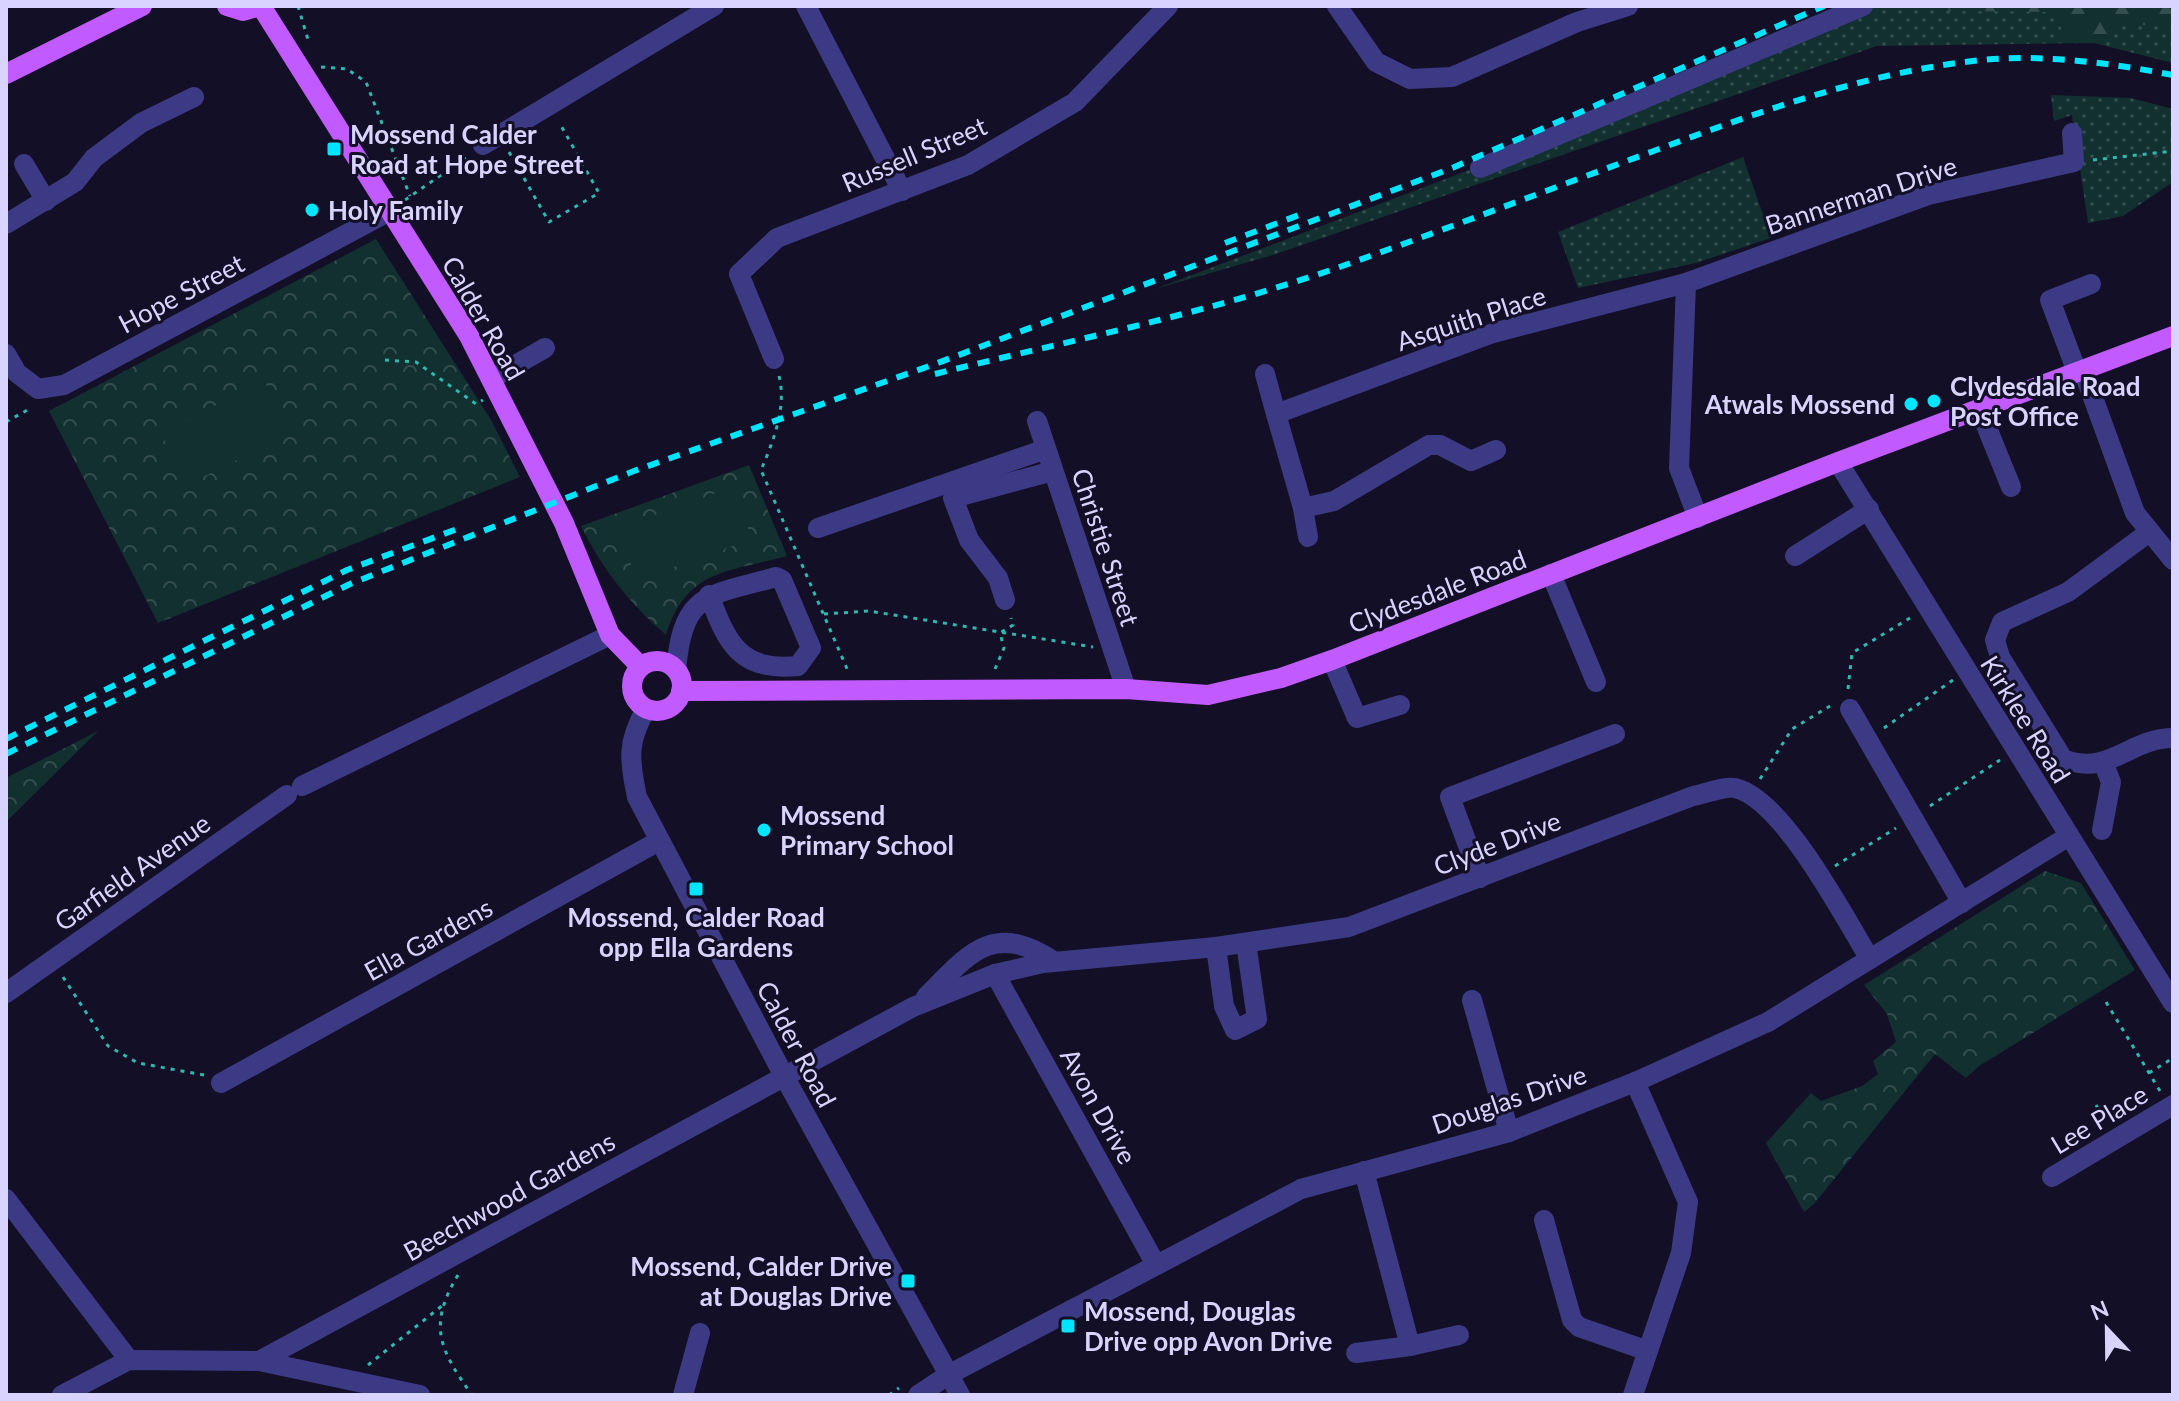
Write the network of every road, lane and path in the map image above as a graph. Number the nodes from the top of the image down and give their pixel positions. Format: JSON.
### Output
{"nodes":[{"id":1,"x":142,"y":6,"type":"edge"},
{"id":2,"x":227,"y":6,"type":"edge"},
{"id":3,"x":260,"y":6,"type":"edge"},
{"id":4,"x":298,"y":6,"type":"edge"},
{"id":5,"x":714,"y":6,"type":"edge"},
{"id":6,"x":806,"y":6,"type":"edge"},
{"id":7,"x":1168,"y":6,"type":"edge"},
{"id":8,"x":1337,"y":6,"type":"edge"},
{"id":9,"x":1628,"y":6,"type":"edge"},
{"id":10,"x":1863,"y":6,"type":"edge"},
{"id":11,"x":1574,"y":14,"type":"edge"},
{"id":12,"x":311,"y":47,"type":"dead end"},
{"id":13,"x":315,"y":57,"type":"dead end"},
{"id":14,"x":6,"y":74,"type":"edge"},
{"id":15,"x":194,"y":97,"type":"dead end"},
{"id":16,"x":549,"y":105,"type":"junction"},
{"id":17,"x":2072,"y":133,"type":"dead end"},
{"id":18,"x":491,"y":140,"type":"junction"},
{"id":19,"x":2173,"y":151,"type":"edge"},
{"id":20,"x":2074,"y":162,"type":"junction"},
{"id":21,"x":24,"y":164,"type":"dead end"},
{"id":22,"x":1480,"y":168,"type":"dead end"},
{"id":23,"x":902,"y":191,"type":"junction"},
{"id":24,"x":410,"y":196,"type":"junction"},
{"id":25,"x":46,"y":201,"type":"junction"},
{"id":26,"x":388,"y":212,"type":"junction"},
{"id":27,"x":6,"y":224,"type":"edge"},
{"id":28,"x":1686,"y":283,"type":"junction"},
{"id":29,"x":2091,"y":284,"type":"dead end"},
{"id":30,"x":2173,"y":336,"type":"edge"},
{"id":31,"x":545,"y":348,"type":"dead end"},
{"id":32,"x":6,"y":354,"type":"edge"},
{"id":33,"x":774,"y":359,"type":"joint"},
{"id":34,"x":385,"y":360,"type":"dead end"},
{"id":35,"x":2080,"y":371,"type":"junction"},
{"id":36,"x":1265,"y":374,"type":"dead end"},
{"id":37,"x":494,"y":386,"type":"junction"},
{"id":38,"x":38,"y":389,"type":"junction"},
{"id":39,"x":1979,"y":408,"type":"junction"},
{"id":40,"x":1276,"y":414,"type":"junction"},
{"id":41,"x":1037,"y":421,"type":"dead end"},
{"id":42,"x":6,"y":422,"type":"edge"},
{"id":43,"x":1046,"y":449,"type":"junction"},
{"id":44,"x":1496,"y":450,"type":"dead end"},
{"id":45,"x":1838,"y":462,"type":"junction"},
{"id":46,"x":1053,"y":471,"type":"junction"},
{"id":47,"x":2011,"y":487,"type":"dead end"},
{"id":48,"x":1303,"y":508,"type":"junction"},
{"id":49,"x":1869,"y":509,"type":"junction"},
{"id":50,"x":1698,"y":518,"type":"junction"},
{"id":51,"x":818,"y":528,"type":"dead end"},
{"id":52,"x":2148,"y":533,"type":"junction"},
{"id":53,"x":1308,"y":537,"type":"dead end"},
{"id":54,"x":1795,"y":556,"type":"dead end"},
{"id":55,"x":2173,"y":560,"type":"edge"},
{"id":56,"x":1551,"y":574,"type":"junction"},
{"id":57,"x":709,"y":595,"type":"junction"},
{"id":58,"x":1005,"y":600,"type":"joint"},
{"id":59,"x":1928,"y":608,"type":"junction"},
{"id":60,"x":823,"y":614,"type":"junction"},
{"id":61,"x":1000,"y":633,"type":"junction"},
{"id":62,"x":610,"y":635,"type":"junction"},
{"id":63,"x":1113,"y":650,"type":"junction"},
{"id":64,"x":1332,"y":660,"type":"junction"},
{"id":65,"x":640,"y":666,"type":"junction"},
{"id":66,"x":676,"y":670,"type":"junction"},
{"id":67,"x":1966,"y":672,"type":"junction"},
{"id":68,"x":1596,"y":682,"type":"dead end"},
{"id":69,"x":856,"y":689,"type":"junction"},
{"id":70,"x":982,"y":689,"type":"junction"},
{"id":71,"x":1126,"y":689,"type":"junction"},
{"id":72,"x":681,"y":691,"type":"junction"},
{"id":73,"x":1845,"y":702,"type":"junction"},
{"id":74,"x":1400,"y":705,"type":"dead end"},
{"id":75,"x":646,"y":709,"type":"junction"},
{"id":76,"x":1615,"y":734,"type":"dead end"},
{"id":77,"x":1867,"y":738,"type":"junction"},
{"id":78,"x":2173,"y":738,"type":"edge"},
{"id":79,"x":2103,"y":762,"type":"junction"},
{"id":80,"x":1751,"y":797,"type":"junction"},
{"id":81,"x":2102,"y":830,"type":"dead end"},
{"id":82,"x":2069,"y":836,"type":"junction"},
{"id":83,"x":659,"y":841,"type":"junction"},
{"id":84,"x":1480,"y":878,"type":"junction"},
{"id":85,"x":1962,"y":903,"type":"junction"},
{"id":86,"x":1246,"y":943,"type":"junction"},
{"id":87,"x":1216,"y":947,"type":"junction"},
{"id":88,"x":1870,"y":959,"type":"junction"},
{"id":89,"x":52,"y":960,"type":"junction"},
{"id":90,"x":1055,"y":962,"type":"junction"},
{"id":91,"x":995,"y":974,"type":"junction"},
{"id":92,"x":6,"y":993,"type":"edge"},
{"id":93,"x":1472,"y":1000,"type":"dead end"},
{"id":94,"x":2106,"y":1002,"type":"dead end"},
{"id":95,"x":2173,"y":1003,"type":"edge"},
{"id":96,"x":913,"y":1007,"type":"junction"},
{"id":97,"x":2173,"y":1058,"type":"edge"},
{"id":98,"x":2149,"y":1073,"type":"junction"},
{"id":99,"x":784,"y":1076,"type":"junction"},
{"id":100,"x":226,"y":1080,"type":"joint"},
{"id":101,"x":1635,"y":1082,"type":"junction"},
{"id":102,"x":2171,"y":1106,"type":"edge"},
{"id":103,"x":1509,"y":1132,"type":"junction"},
{"id":104,"x":1364,"y":1171,"type":"junction"},
{"id":105,"x":2052,"y":1177,"type":"dead end"},
{"id":106,"x":6,"y":1199,"type":"edge"},
{"id":107,"x":1544,"y":1220,"type":"dead end"},
{"id":108,"x":1155,"y":1263,"type":"junction"},
{"id":109,"x":460,"y":1272,"type":"dead end"},
{"id":110,"x":443,"y":1305,"type":"junction"},
{"id":111,"x":700,"y":1333,"type":"dead end"},
{"id":112,"x":1459,"y":1335,"type":"dead end"},
{"id":113,"x":1410,"y":1346,"type":"junction"},
{"id":114,"x":1648,"y":1351,"type":"junction"},
{"id":115,"x":1356,"y":1353,"type":"dead end"},
{"id":116,"x":129,"y":1360,"type":"junction"},
{"id":117,"x":259,"y":1361,"type":"junction"},
{"id":118,"x":948,"y":1375,"type":"junction"},
{"id":119,"x":349,"y":1380,"type":"junction"},
{"id":120,"x":62,"y":1395,"type":"edge"},
{"id":121,"x":420,"y":1395,"type":"edge"},
{"id":122,"x":472,"y":1395,"type":"edge"},
{"id":123,"x":683,"y":1395,"type":"edge"},
{"id":124,"x":918,"y":1395,"type":"edge"},
{"id":125,"x":960,"y":1395,"type":"edge"},
{"id":126,"x":1633,"y":1395,"type":"edge"}],
"edges":[{"from":1,"to":14,"type":"main road"},
{"from":2,"to":3,"type":"main road"},
{"from":3,"to":26,"type":"main road","name":"Calder Road"},
{"from":4,"to":12,"type":"path"},
{"from":5,"to":16,"type":"street"},
{"from":6,"to":23,"type":"street"},
{"from":7,"to":23,"type":"street","name":"Russell Street"},
{"from":8,"to":11,"type":"street"},
{"from":9,"to":11,"type":"street"},
{"from":10,"to":22,"type":"street"},
{"from":13,"to":24,"type":"path"},
{"from":15,"to":25,"type":"street"},
{"from":16,"to":18,"type":"street"},
{"from":16,"to":18,"type":"path"},
{"from":17,"to":20,"type":"street"},
{"from":18,"to":24,"type":"path"},
{"from":19,"to":20,"type":"path"},
{"from":20,"to":28,"type":"street","name":"Bannerman Drive"},
{"from":21,"to":25,"type":"street"},
{"from":23,"to":33,"type":"street","name":"Russell Street"},
{"from":24,"to":26,"type":"path"},
{"from":25,"to":27,"type":"street"},
{"from":26,"to":37,"type":"main road","name":"Calder Road"},
{"from":26,"to":38,"type":"street","name":"Hope Street"},
{"from":28,"to":40,"type":"street","name":"Asquith Place"},
{"from":28,"to":50,"type":"street"},
{"from":29,"to":35,"type":"street"},
{"from":30,"to":35,"type":"main road","name":"Clydesdale Road"},
{"from":31,"to":37,"type":"street"},
{"from":32,"to":38,"type":"street"},
{"from":33,"to":60,"type":"path"},
{"from":34,"to":37,"type":"path"},
{"from":35,"to":39,"type":"main road","name":"Clydesdale Road"},
{"from":35,"to":52,"type":"street"},
{"from":36,"to":40,"type":"street"},
{"from":37,"to":62,"type":"main road","name":"Calder Road"},
{"from":38,"to":42,"type":"path"},
{"from":39,"to":45,"type":"main road","name":"Clydesdale Road"},
{"from":39,"to":47,"type":"street"},
{"from":40,"to":48,"type":"street"},
{"from":41,"to":43,"type":"street","name":"Christie Street"},
{"from":43,"to":46,"type":"street","name":"Christie Street"},
{"from":43,"to":51,"type":"street"},
{"from":44,"to":48,"type":"street"},
{"from":45,"to":49,"type":"street","name":"Kirklee Road"},
{"from":45,"to":50,"type":"main road","name":"Clydesdale Road"},
{"from":46,"to":58,"type":"street"},
{"from":46,"to":63,"type":"street","name":"Christie Street"},
{"from":48,"to":53,"type":"street"},
{"from":49,"to":54,"type":"street"},
{"from":49,"to":59,"type":"street","name":"Kirklee Road"},
{"from":50,"to":56,"type":"main road","name":"Clydesdale Road"},
{"from":52,"to":55,"type":"street"},
{"from":52,"to":79,"type":"street"},
{"from":56,"to":64,"type":"main road","name":"Clydesdale Road"},
{"from":56,"to":68,"type":"street"},
{"from":57,"to":57,"type":"street"},
{"from":57,"to":66,"type":"street"},
{"from":58,"to":61,"type":"path"},
{"from":59,"to":67,"type":"street","name":"Kirklee Road"},
{"from":59,"to":73,"type":"path"},
{"from":60,"to":61,"type":"path"},
{"from":60,"to":69,"type":"path"},
{"from":61,"to":63,"type":"path"},
{"from":61,"to":70,"type":"path"},
{"from":62,"to":65,"type":"main road","name":"Calder Road"},
{"from":62,"to":89,"type":"street","name":"Garfield Avenue"},
{"from":63,"to":71,"type":"street","name":"Christie Street"},
{"from":64,"to":71,"type":"main road","name":"Clydesdale Road"},
{"from":64,"to":74,"type":"street"},
{"from":65,"to":66,"type":"main road"},
{"from":65,"to":75,"type":"main road"},
{"from":66,"to":72,"type":"main road"},
{"from":67,"to":77,"type":"path"},
{"from":67,"to":82,"type":"street","name":"Kirklee Road"},
{"from":69,"to":70,"type":"main road","name":"Clydesdale Road"},
{"from":69,"to":72,"type":"main road","name":"Clydesdale Road"},
{"from":70,"to":71,"type":"main road","name":"Clydesdale Road"},
{"from":72,"to":75,"type":"main road","name":"Clydesdale Road"},
{"from":73,"to":77,"type":"street"},
{"from":73,"to":80,"type":"path"},
{"from":75,"to":83,"type":"street","name":"Calder Road"},
{"from":76,"to":84,"type":"street"},
{"from":77,"to":85,"type":"street"},
{"from":78,"to":79,"type":"street"},
{"from":79,"to":81,"type":"street"},
{"from":80,"to":84,"type":"street","name":"Clyde Drive"},
{"from":80,"to":88,"type":"street"},
{"from":82,"to":85,"type":"street","name":"Douglas Drive"},
{"from":82,"to":95,"type":"street","name":"Kirklee Road"},
{"from":83,"to":99,"type":"street","name":"Calder Road"},
{"from":83,"to":100,"type":"street","name":"Ella Gardens"},
{"from":84,"to":86,"type":"street","name":"Clyde Drive"},
{"from":85,"to":88,"type":"street","name":"Douglas Drive"},
{"from":86,"to":87,"type":"street","name":"Clyde Drive"},
{"from":86,"to":87,"type":"street"},
{"from":87,"to":90,"type":"street","name":"Clyde Drive"},
{"from":88,"to":101,"type":"street","name":"Douglas Drive"},
{"from":89,"to":92,"type":"street","name":"Garfield Avenue"},
{"from":89,"to":100,"type":"path"},
{"from":90,"to":91,"type":"street","name":"Clyde Drive"},
{"from":90,"to":96,"type":"street","name":"Clyde Drive"},
{"from":91,"to":96,"type":"street","name":"Clyde Drive"},
{"from":91,"to":108,"type":"street","name":"Avon Drive"},
{"from":93,"to":103,"type":"street"},
{"from":94,"to":98,"type":"path"},
{"from":96,"to":99,"type":"street","name":"Clyde Drive"},
{"from":97,"to":98,"type":"path"},
{"from":98,"to":102,"type":"path"},
{"from":99,"to":117,"type":"street","name":"Beechwood Gardens"},
{"from":99,"to":118,"type":"street","name":"Calder Road"},
{"from":101,"to":103,"type":"street","name":"Douglas Drive"},
{"from":101,"to":114,"type":"street"},
{"from":102,"to":105,"type":"street","name":"Lee Place"},
{"from":103,"to":104,"type":"street","name":"Douglas Drive"},
{"from":104,"to":108,"type":"street","name":"Douglas Drive"},
{"from":104,"to":113,"type":"street"},
{"from":106,"to":116,"type":"street"},
{"from":107,"to":114,"type":"street"},
{"from":108,"to":118,"type":"street","name":"Douglas Drive"},
{"from":109,"to":110,"type":"path"},
{"from":110,"to":119,"type":"path"},
{"from":110,"to":122,"type":"path"},
{"from":111,"to":123,"type":"street"},
{"from":112,"to":113,"type":"street"},
{"from":113,"to":115,"type":"street"},
{"from":114,"to":126,"type":"street"},
{"from":116,"to":117,"type":"street","name":"Beechwood Gardens"},
{"from":116,"to":120,"type":"street"},
{"from":117,"to":119,"type":"street","name":"Beechwood Gardens"},
{"from":118,"to":124,"type":"street","name":"Douglas Drive"},
{"from":118,"to":125,"type":"street","name":"Calder Road"},
{"from":119,"to":121,"type":"street","name":"Beechwood Gardens"}]}
